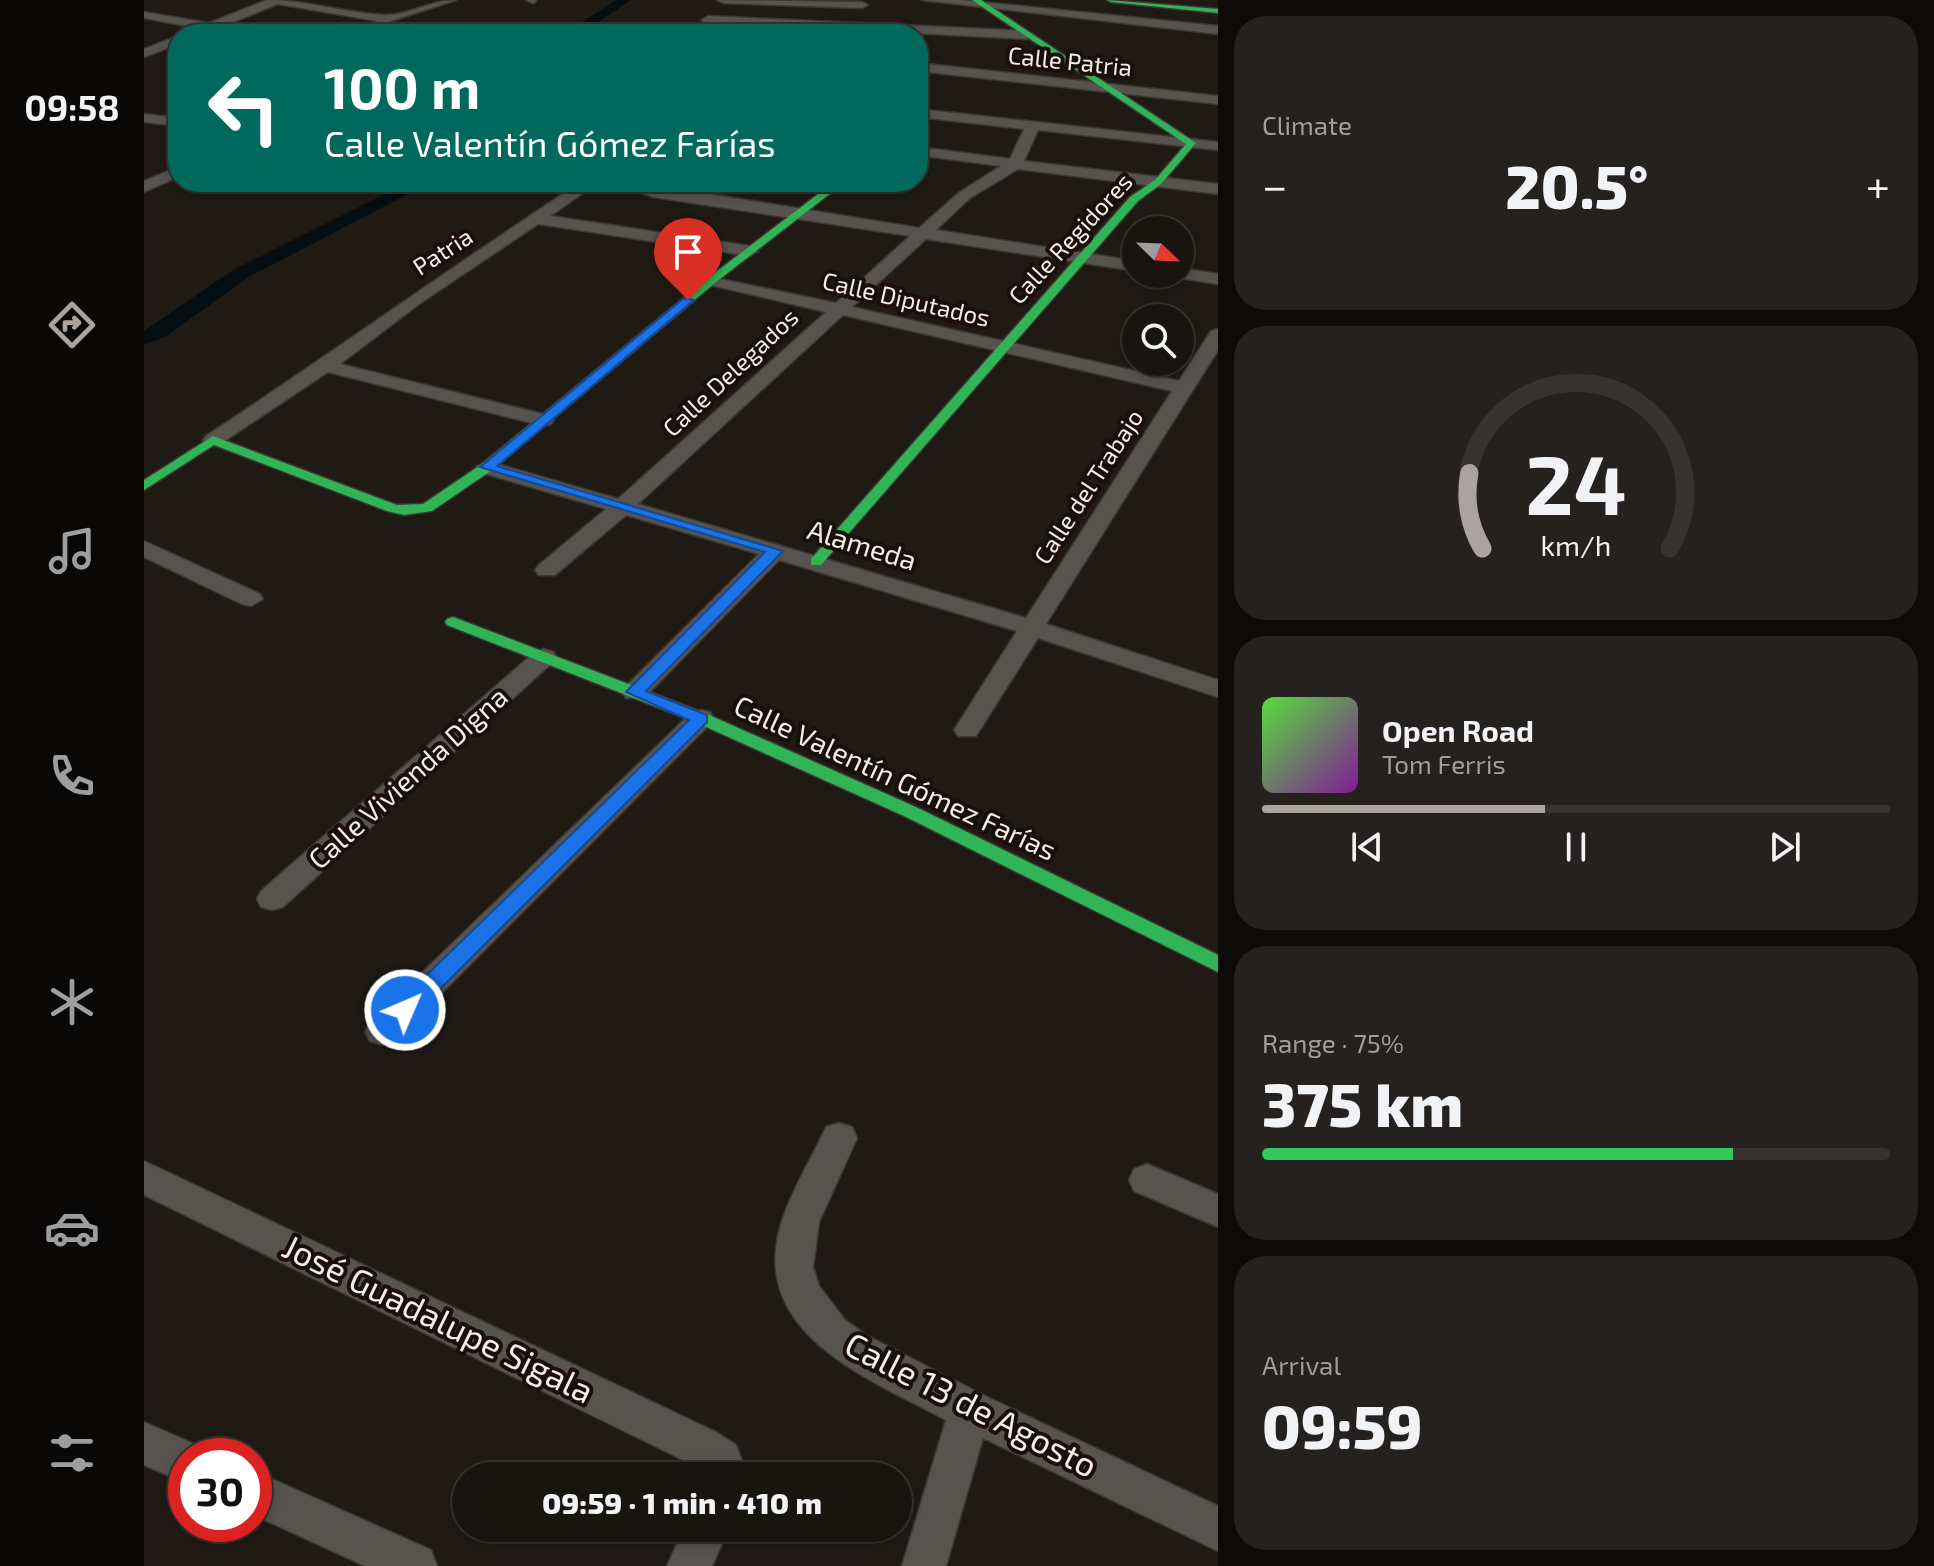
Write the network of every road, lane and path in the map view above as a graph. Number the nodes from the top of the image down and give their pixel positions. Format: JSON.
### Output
{"nodes":[{"id":1,"x":276,"y":0,"type":"edge"},
{"id":2,"x":450,"y":0,"type":"edge"},
{"id":3,"x":723,"y":0,"type":"edge"},
{"id":4,"x":928,"y":0,"type":"edge"},
{"id":5,"x":1111,"y":0,"type":"edge"},
{"id":6,"x":1156,"y":0,"type":"edge"},
{"id":7,"x":800,"y":1,"type":"edge"},
{"id":8,"x":300,"y":2,"type":"edge"},
{"id":9,"x":980,"y":3,"type":"edge"},
{"id":10,"x":862,"y":5,"type":"dead end"},
{"id":11,"x":1218,"y":9,"type":"edge"},
{"id":12,"x":144,"y":15,"type":"edge"},
{"id":13,"x":387,"y":19,"type":"junction"},
{"id":14,"x":708,"y":20,"type":"dead end"},
{"id":15,"x":194,"y":24,"type":"edge"},
{"id":16,"x":217,"y":24,"type":"edge"},
{"id":17,"x":378,"y":24,"type":"edge"},
{"id":18,"x":741,"y":24,"type":"edge"},
{"id":19,"x":786,"y":24,"type":"edge"},
{"id":20,"x":1218,"y":30,"type":"edge"},
{"id":21,"x":928,"y":33,"type":"edge"},
{"id":22,"x":1027,"y":35,"type":"junction"},
{"id":23,"x":168,"y":45,"type":"edge"},
{"id":24,"x":144,"y":53,"type":"edge"},
{"id":25,"x":928,"y":68,"type":"edge"},
{"id":26,"x":1105,"y":87,"type":"junction"},
{"id":27,"x":1218,"y":100,"type":"edge"},
{"id":28,"x":928,"y":113,"type":"edge"},
{"id":29,"x":144,"y":118,"type":"edge"},
{"id":30,"x":168,"y":121,"type":"edge"},
{"id":31,"x":1033,"y":125,"type":"junction"},
{"id":32,"x":1191,"y":143,"type":"junction"},
{"id":33,"x":1218,"y":146,"type":"edge"},
{"id":34,"x":928,"y":152,"type":"edge"},
{"id":35,"x":1015,"y":164,"type":"junction"},
{"id":36,"x":168,"y":176,"type":"edge"},
{"id":37,"x":1158,"y":182,"type":"junction"},
{"id":38,"x":144,"y":187,"type":"edge"},
{"id":39,"x":1218,"y":189,"type":"edge"},
{"id":40,"x":576,"y":192,"type":"edge"},
{"id":41,"x":653,"y":192,"type":"edge"},
{"id":42,"x":827,"y":192,"type":"edge"},
{"id":43,"x":797,"y":214,"type":"junction"},
{"id":44,"x":537,"y":219,"type":"junction"},
{"id":45,"x":926,"y":233,"type":"junction"},
{"id":46,"x":750,"y":251,"type":"junction"},
{"id":47,"x":1083,"y":258,"type":"junction"},
{"id":48,"x":1122,"y":264,"type":"edge"},
{"id":49,"x":1194,"y":275,"type":"edge"},
{"id":50,"x":1218,"y":279,"type":"edge"},
{"id":51,"x":712,"y":280,"type":"junction"},
{"id":52,"x":836,"y":309,"type":"junction"},
{"id":53,"x":1218,"y":335,"type":"edge"},
{"id":54,"x":1003,"y":347,"type":"junction"},
{"id":55,"x":325,"y":366,"type":"junction"},
{"id":56,"x":1183,"y":388,"type":"junction"},
{"id":57,"x":544,"y":420,"type":"junction"},
{"id":58,"x":213,"y":440,"type":"junction"},
{"id":59,"x":487,"y":467,"type":"junction"},
{"id":60,"x":144,"y":486,"type":"edge"},
{"id":61,"x":624,"y":505,"type":"junction"},
{"id":62,"x":144,"y":548,"type":"edge"},
{"id":63,"x":775,"y":551,"type":"junction"},
{"id":64,"x":816,"y":562,"type":"junction"},
{"id":65,"x":547,"y":570,"type":"dead end"},
{"id":66,"x":251,"y":599,"type":"dead end"},
{"id":67,"x":453,"y":622,"type":"dead end"},
{"id":68,"x":1030,"y":627,"type":"junction"},
{"id":69,"x":544,"y":657,"type":"junction"},
{"id":70,"x":1218,"y":689,"type":"edge"},
{"id":71,"x":635,"y":692,"type":"junction"},
{"id":72,"x":701,"y":718,"type":"junction"},
{"id":73,"x":967,"y":730,"type":"dead end"},
{"id":74,"x":272,"y":899,"type":"dead end"},
{"id":75,"x":1218,"y":964,"type":"edge"},
{"id":76,"x":382,"y":1032,"type":"dead end"},
{"id":77,"x":839,"y":1138,"type":"dead end"},
{"id":78,"x":144,"y":1177,"type":"edge"},
{"id":79,"x":1147,"y":1180,"type":"dead end"},
{"id":80,"x":1218,"y":1211,"type":"edge"},
{"id":81,"x":970,"y":1410,"type":"junction"},
{"id":82,"x":144,"y":1443,"type":"edge"},
{"id":83,"x":168,"y":1454,"type":"edge"},
{"id":84,"x":720,"y":1462,"type":"edge"},
{"id":85,"x":272,"y":1501,"type":"edge"},
{"id":86,"x":1218,"y":1529,"type":"edge"},
{"id":87,"x":700,"y":1542,"type":"edge"},
{"id":88,"x":415,"y":1566,"type":"edge"},
{"id":89,"x":689,"y":1566,"type":"edge"},
{"id":90,"x":924,"y":1566,"type":"edge"}],
"edges":[{"from":1,"to":8,"type":"street"},
{"from":1,"to":16,"type":"street"},
{"from":2,"to":13,"type":"street"},
{"from":3,"to":7,"type":"street"},
{"from":4,"to":9,"type":"street"},
{"from":5,"to":11,"type":"street"},
{"from":6,"to":11,"type":"street"},
{"from":7,"to":10,"type":"street"},
{"from":7,"to":19,"type":"street"},
{"from":8,"to":13,"type":"street"},
{"from":9,"to":20,"type":"street"},
{"from":9,"to":22,"type":"street"},
{"from":12,"to":15,"type":"street"},
{"from":13,"to":17,"type":"street"},
{"from":14,"to":18,"type":"street"},
{"from":21,"to":22,"type":"street"},
{"from":22,"to":26,"type":"street"},
{"from":23,"to":24,"type":"street"},
{"from":25,"to":26,"type":"street","name":"Calle Patria"},
{"from":26,"to":27,"type":"street","name":"Calle Patria"},
{"from":26,"to":32,"type":"street"},
{"from":28,"to":31,"type":"street"},
{"from":29,"to":30,"type":"street"},
{"from":31,"to":32,"type":"street"},
{"from":31,"to":35,"type":"street"},
{"from":32,"to":33,"type":"street"},
{"from":32,"to":37,"type":"street","name":"Calle Regidores"},
{"from":34,"to":35,"type":"street"},
{"from":35,"to":37,"type":"street"},
{"from":35,"to":45,"type":"street","name":"Calle Delegados"},
{"from":36,"to":38,"type":"street"},
{"from":37,"to":39,"type":"street"},
{"from":37,"to":47,"type":"street","name":"Calle Regidores"},
{"from":40,"to":44,"type":"street","name":"Patria"},
{"from":41,"to":43,"type":"street"},
{"from":42,"to":43,"type":"street"},
{"from":43,"to":45,"type":"street"},
{"from":43,"to":46,"type":"street"},
{"from":44,"to":46,"type":"street"},
{"from":44,"to":55,"type":"street","name":"Patria"},
{"from":45,"to":47,"type":"street"},
{"from":45,"to":52,"type":"street","name":"Calle Delegados"},
{"from":46,"to":51,"type":"street"},
{"from":47,"to":48,"type":"street"},
{"from":47,"to":54,"type":"street","name":"Calle Regidores"},
{"from":49,"to":50,"type":"street"},
{"from":51,"to":52,"type":"street","name":"Calle Diputados"},
{"from":51,"to":57,"type":"street"},
{"from":52,"to":54,"type":"street","name":"Calle Diputados"},
{"from":52,"to":61,"type":"street","name":"Calle Delegados"},
{"from":53,"to":56,"type":"street","name":"Calle del Trabajo"},
{"from":54,"to":56,"type":"street","name":"Calle Diputados"},
{"from":54,"to":64,"type":"street","name":"Calle Regidores"},
{"from":55,"to":57,"type":"street"},
{"from":55,"to":58,"type":"street","name":"Patria"},
{"from":56,"to":68,"type":"street","name":"Calle del Trabajo"},
{"from":57,"to":59,"type":"street"},
{"from":58,"to":59,"type":"street"},
{"from":58,"to":60,"type":"street"},
{"from":59,"to":61,"type":"street","name":"Alameda"},
{"from":61,"to":63,"type":"street","name":"Alameda"},
{"from":61,"to":65,"type":"street","name":"Calle Delegados"},
{"from":62,"to":66,"type":"street"},
{"from":63,"to":64,"type":"street","name":"Alameda"},
{"from":63,"to":71,"type":"street"},
{"from":64,"to":68,"type":"street","name":"Alameda"},
{"from":67,"to":69,"type":"street","name":"Calle Valentín Gómez Farías"},
{"from":68,"to":70,"type":"street","name":"Alameda"},
{"from":68,"to":73,"type":"street","name":"Calle del Trabajo"},
{"from":69,"to":71,"type":"street","name":"Calle Valentín Gómez Farías"},
{"from":69,"to":74,"type":"street","name":"Calle Vivienda Digna"},
{"from":71,"to":72,"type":"street","name":"Calle Valentín Gómez Farías"},
{"from":72,"to":75,"type":"street","name":"Calle Valentín Gómez Farías"},
{"from":72,"to":76,"type":"street"},
{"from":77,"to":81,"type":"street","name":"Calle 13 de Agosto"},
{"from":78,"to":84,"type":"street","name":"José Guadalupe Sigala"},
{"from":79,"to":80,"type":"street"},
{"from":81,"to":86,"type":"street","name":"Calle 13 de Agosto"},
{"from":81,"to":90,"type":"street"},
{"from":82,"to":83,"type":"street"},
{"from":85,"to":88,"type":"street"},
{"from":87,"to":89,"type":"street"}]}
